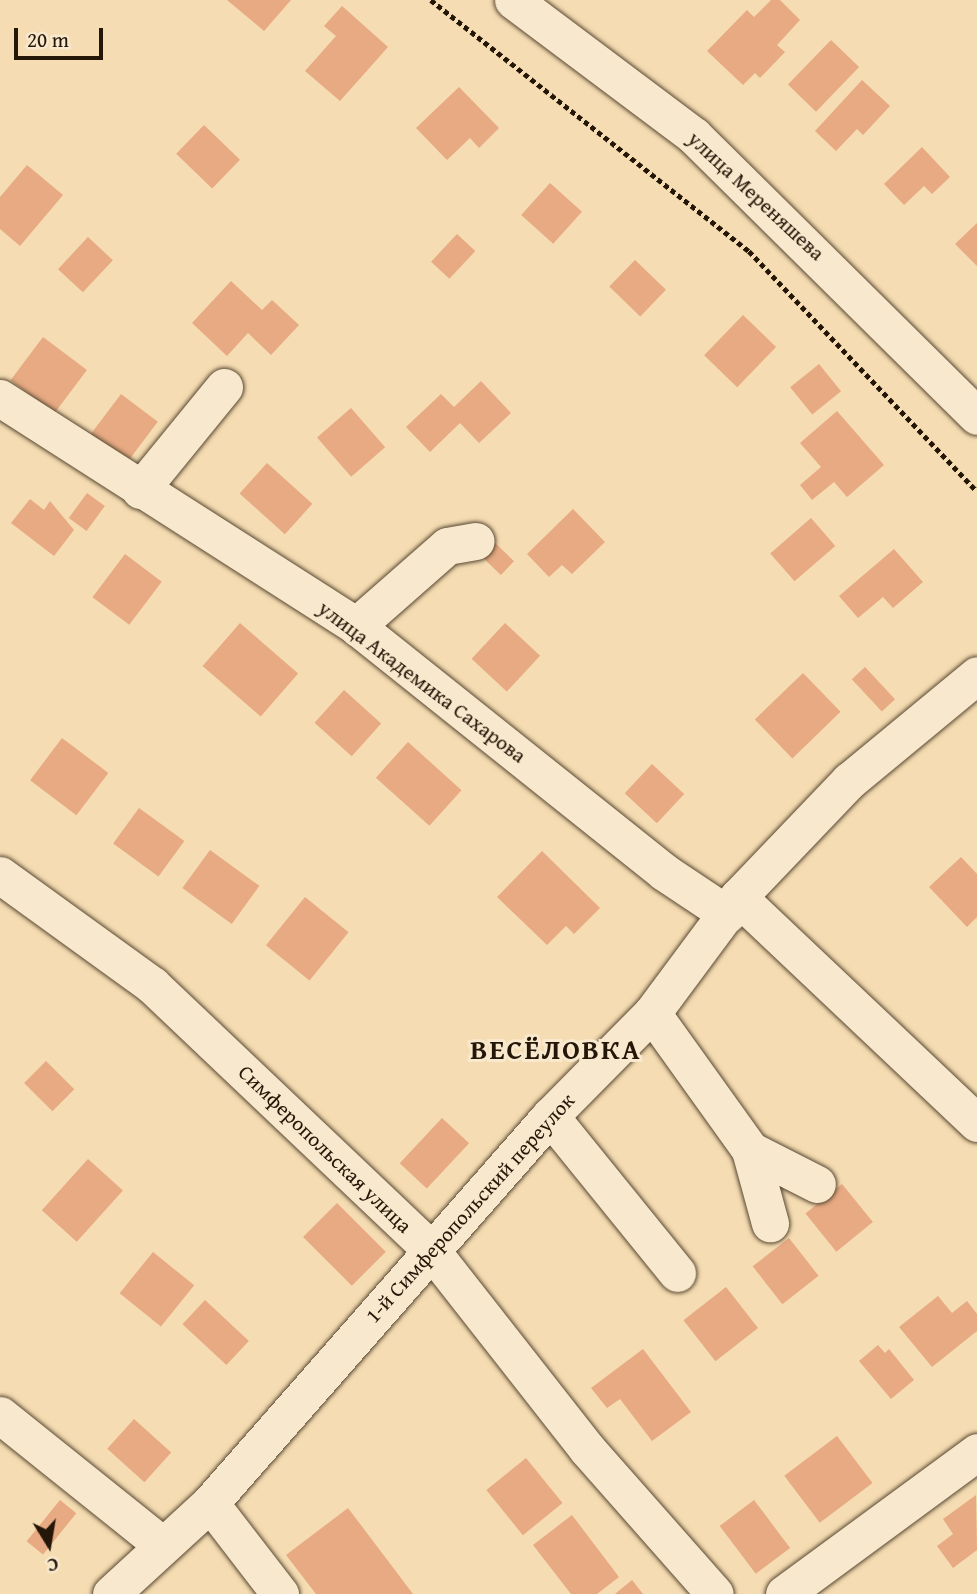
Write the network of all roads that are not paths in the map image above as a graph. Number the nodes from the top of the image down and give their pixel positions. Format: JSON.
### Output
{"nodes":[{"id":1,"x":513,"y":0,"type":"edge"},
{"id":2,"x":224,"y":387,"type":"dead end"},
{"id":3,"x":0,"y":398,"type":"edge"},
{"id":4,"x":977,"y":416,"type":"edge"},
{"id":5,"x":140,"y":490,"type":"junction"},
{"id":6,"x":476,"y":541,"type":"dead end"},
{"id":7,"x":356,"y":626,"type":"junction"},
{"id":8,"x":977,"y":675,"type":"edge"},
{"id":9,"x":0,"y":875,"type":"edge"},
{"id":10,"x":732,"y":905,"type":"junction"},
{"id":11,"x":652,"y":1013,"type":"junction"},
{"id":12,"x":550,"y":1116,"type":"junction"},
{"id":13,"x":977,"y":1123,"type":"edge"},
{"id":14,"x":750,"y":1150,"type":"junction"},
{"id":15,"x":817,"y":1184,"type":"dead end"},
{"id":16,"x":770,"y":1223,"type":"dead end"},
{"id":17,"x":430,"y":1250,"type":"junction"},
{"id":18,"x":677,"y":1273,"type":"dead end"},
{"id":19,"x":0,"y":1415,"type":"edge"},
{"id":20,"x":977,"y":1452,"type":"edge"},
{"id":21,"x":210,"y":1503,"type":"junction"},
{"id":22,"x":161,"y":1544,"type":"junction"},
{"id":23,"x":111,"y":1594,"type":"edge"},
{"id":24,"x":280,"y":1594,"type":"edge"},
{"id":25,"x":715,"y":1594,"type":"edge"},
{"id":26,"x":784,"y":1594,"type":"edge"}],
"edges":[{"from":1,"to":4,"type":"street","name":"улица Мереняшева"},
{"from":2,"to":5,"type":"street"},
{"from":3,"to":5,"type":"street","name":"улица Академика Сахарова"},
{"from":5,"to":7,"type":"street","name":"улица Академика Сахарова"},
{"from":6,"to":7,"type":"street"},
{"from":7,"to":10,"type":"street","name":"улица Академика Сахарова"},
{"from":8,"to":10,"type":"street","name":"1-й Симферопольский переулок"},
{"from":9,"to":17,"type":"street","name":"Симферопольская улица"},
{"from":10,"to":11,"type":"street","name":"1-й Симферопольский переулок"},
{"from":10,"to":13,"type":"street","name":"улица Академика Сахарова"},
{"from":11,"to":12,"type":"street","name":"1-й Симферопольский переулок"},
{"from":11,"to":14,"type":"street"},
{"from":12,"to":17,"type":"street","name":"1-й Симферопольский переулок"},
{"from":12,"to":18,"type":"street"},
{"from":14,"to":15,"type":"street"},
{"from":14,"to":16,"type":"street"},
{"from":17,"to":21,"type":"street","name":"1-й Симферопольский переулок"},
{"from":17,"to":25,"type":"street","name":"Симферопольская улица"},
{"from":19,"to":22,"type":"street"},
{"from":20,"to":26,"type":"street"},
{"from":21,"to":22,"type":"street","name":"1-й Симферопольский переулок"},
{"from":21,"to":24,"type":"street"},
{"from":22,"to":23,"type":"street","name":"1-й Симферопольский переулок"}]}
